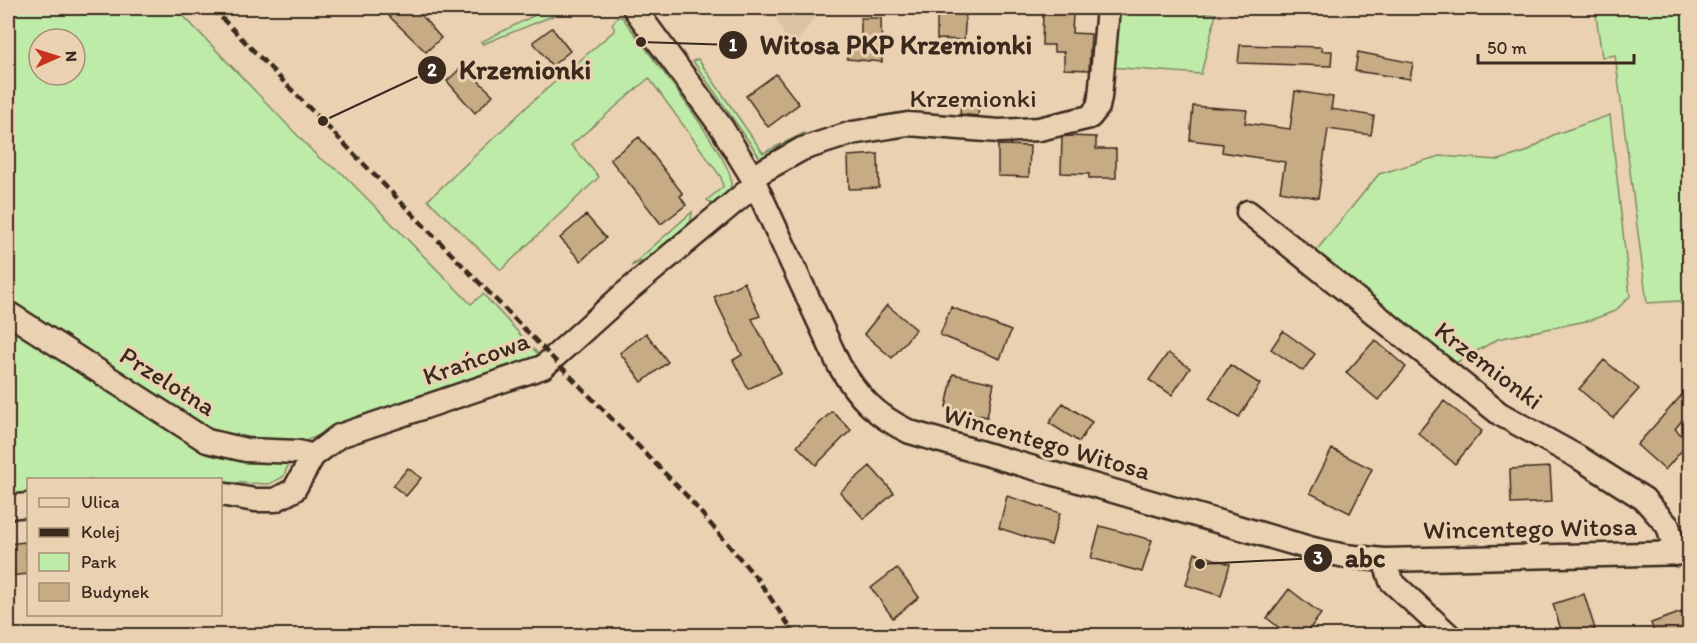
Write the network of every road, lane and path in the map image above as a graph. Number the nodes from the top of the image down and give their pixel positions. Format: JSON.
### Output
{"nodes":[{"id":1,"x":634,"y":8,"type":"edge"},
{"id":2,"x":1108,"y":8,"type":"edge"},
{"id":3,"x":754,"y":181,"type":"junction"},
{"id":4,"x":1248,"y":212,"type":"dead end"},
{"id":5,"x":8,"y":313,"type":"edge"},
{"id":6,"x":313,"y":456,"type":"junction"},
{"id":7,"x":222,"y":494,"type":"edge"},
{"id":8,"x":27,"y":505,"type":"edge"},
{"id":9,"x":8,"y":507,"type":"edge"},
{"id":10,"x":1683,"y":554,"type":"edge"},
{"id":11,"x":1384,"y":560,"type":"junction"},
{"id":12,"x":1450,"y":636,"type":"edge"}],
"edges":[{"from":1,"to":3,"type":"street","name":"Wincentego Witosa"},
{"from":2,"to":3,"type":"street","name":"Krzemionki"},
{"from":3,"to":6,"type":"street","name":"Krańcowa"},
{"from":3,"to":11,"type":"street","name":"Wincentego Witosa"},
{"from":4,"to":10,"type":"street","name":"Krzemionki"},
{"from":5,"to":6,"type":"street","name":"Przelotna"},
{"from":6,"to":7,"type":"street","name":"Krańcowa"},
{"from":8,"to":9,"type":"street"},
{"from":10,"to":11,"type":"street","name":"Wincentego Witosa"},
{"from":11,"to":12,"type":"street"}]}
